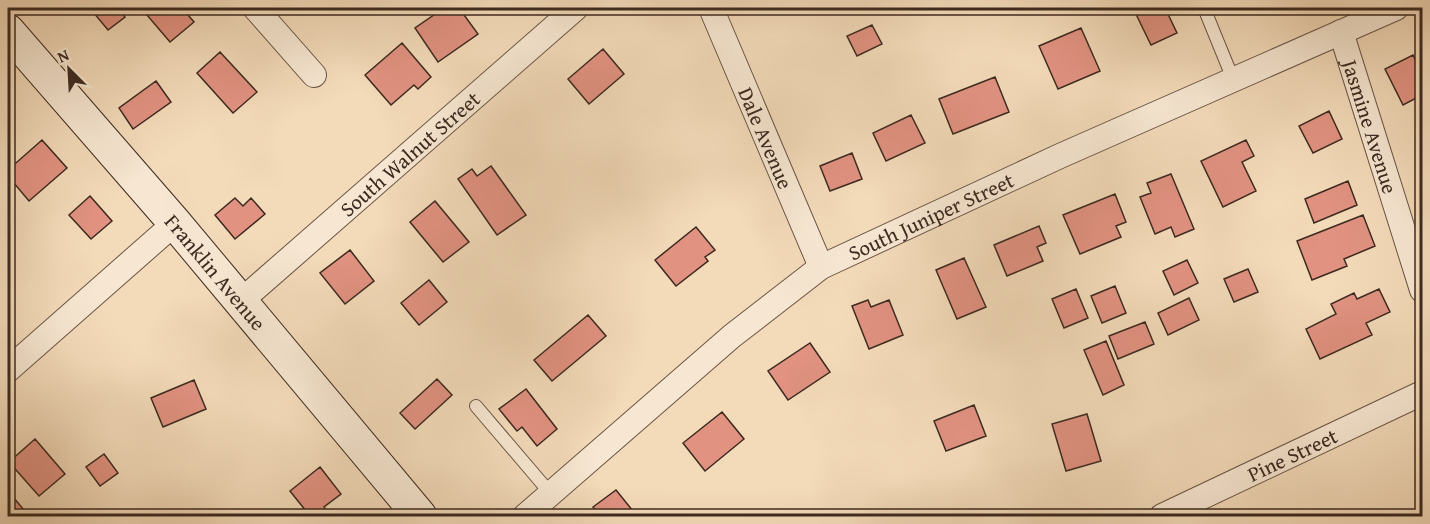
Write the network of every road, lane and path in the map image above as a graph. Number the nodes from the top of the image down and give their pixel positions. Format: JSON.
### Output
{"nodes":[{"id":1,"x":255,"y":8,"type":"edge"},
{"id":2,"x":576,"y":8,"type":"edge"},
{"id":3,"x":711,"y":8,"type":"edge"},
{"id":4,"x":1204,"y":8,"type":"edge"},
{"id":5,"x":1396,"y":8,"type":"edge"},
{"id":6,"x":8,"y":31,"type":"edge"},
{"id":7,"x":1341,"y":32,"type":"junction"},
{"id":8,"x":314,"y":75,"type":"dead end"},
{"id":9,"x":1233,"y":80,"type":"junction"},
{"id":10,"x":175,"y":223,"type":"junction"},
{"id":11,"x":821,"y":267,"type":"junction"},
{"id":12,"x":1422,"y":290,"type":"edge"},
{"id":13,"x":241,"y":302,"type":"junction"},
{"id":14,"x":8,"y":370,"type":"edge"},
{"id":15,"x":1422,"y":393,"type":"edge"},
{"id":16,"x":476,"y":406,"type":"dead end"},
{"id":17,"x":551,"y":494,"type":"junction"},
{"id":18,"x":420,"y":516,"type":"edge"},
{"id":19,"x":525,"y":516,"type":"edge"},
{"id":20,"x":1161,"y":516,"type":"edge"}],
"edges":[{"from":1,"to":8,"type":"street"},
{"from":2,"to":13,"type":"street","name":"South Walnut Street"},
{"from":3,"to":11,"type":"street","name":"Dale Avenue"},
{"from":4,"to":9,"type":"lane"},
{"from":5,"to":7,"type":"street","name":"South Juniper Street"},
{"from":6,"to":10,"type":"street","name":"Franklin Avenue"},
{"from":7,"to":9,"type":"street","name":"South Juniper Street"},
{"from":7,"to":12,"type":"street","name":"Jasmine Avenue"},
{"from":9,"to":11,"type":"street","name":"South Juniper Street"},
{"from":10,"to":13,"type":"street","name":"Franklin Avenue"},
{"from":10,"to":14,"type":"street"},
{"from":11,"to":17,"type":"street","name":"South Juniper Street"},
{"from":13,"to":18,"type":"street","name":"Franklin Avenue"},
{"from":15,"to":20,"type":"street","name":"Pine Street"},
{"from":16,"to":17,"type":"lane"},
{"from":17,"to":19,"type":"street","name":"South Juniper Street"}]}
